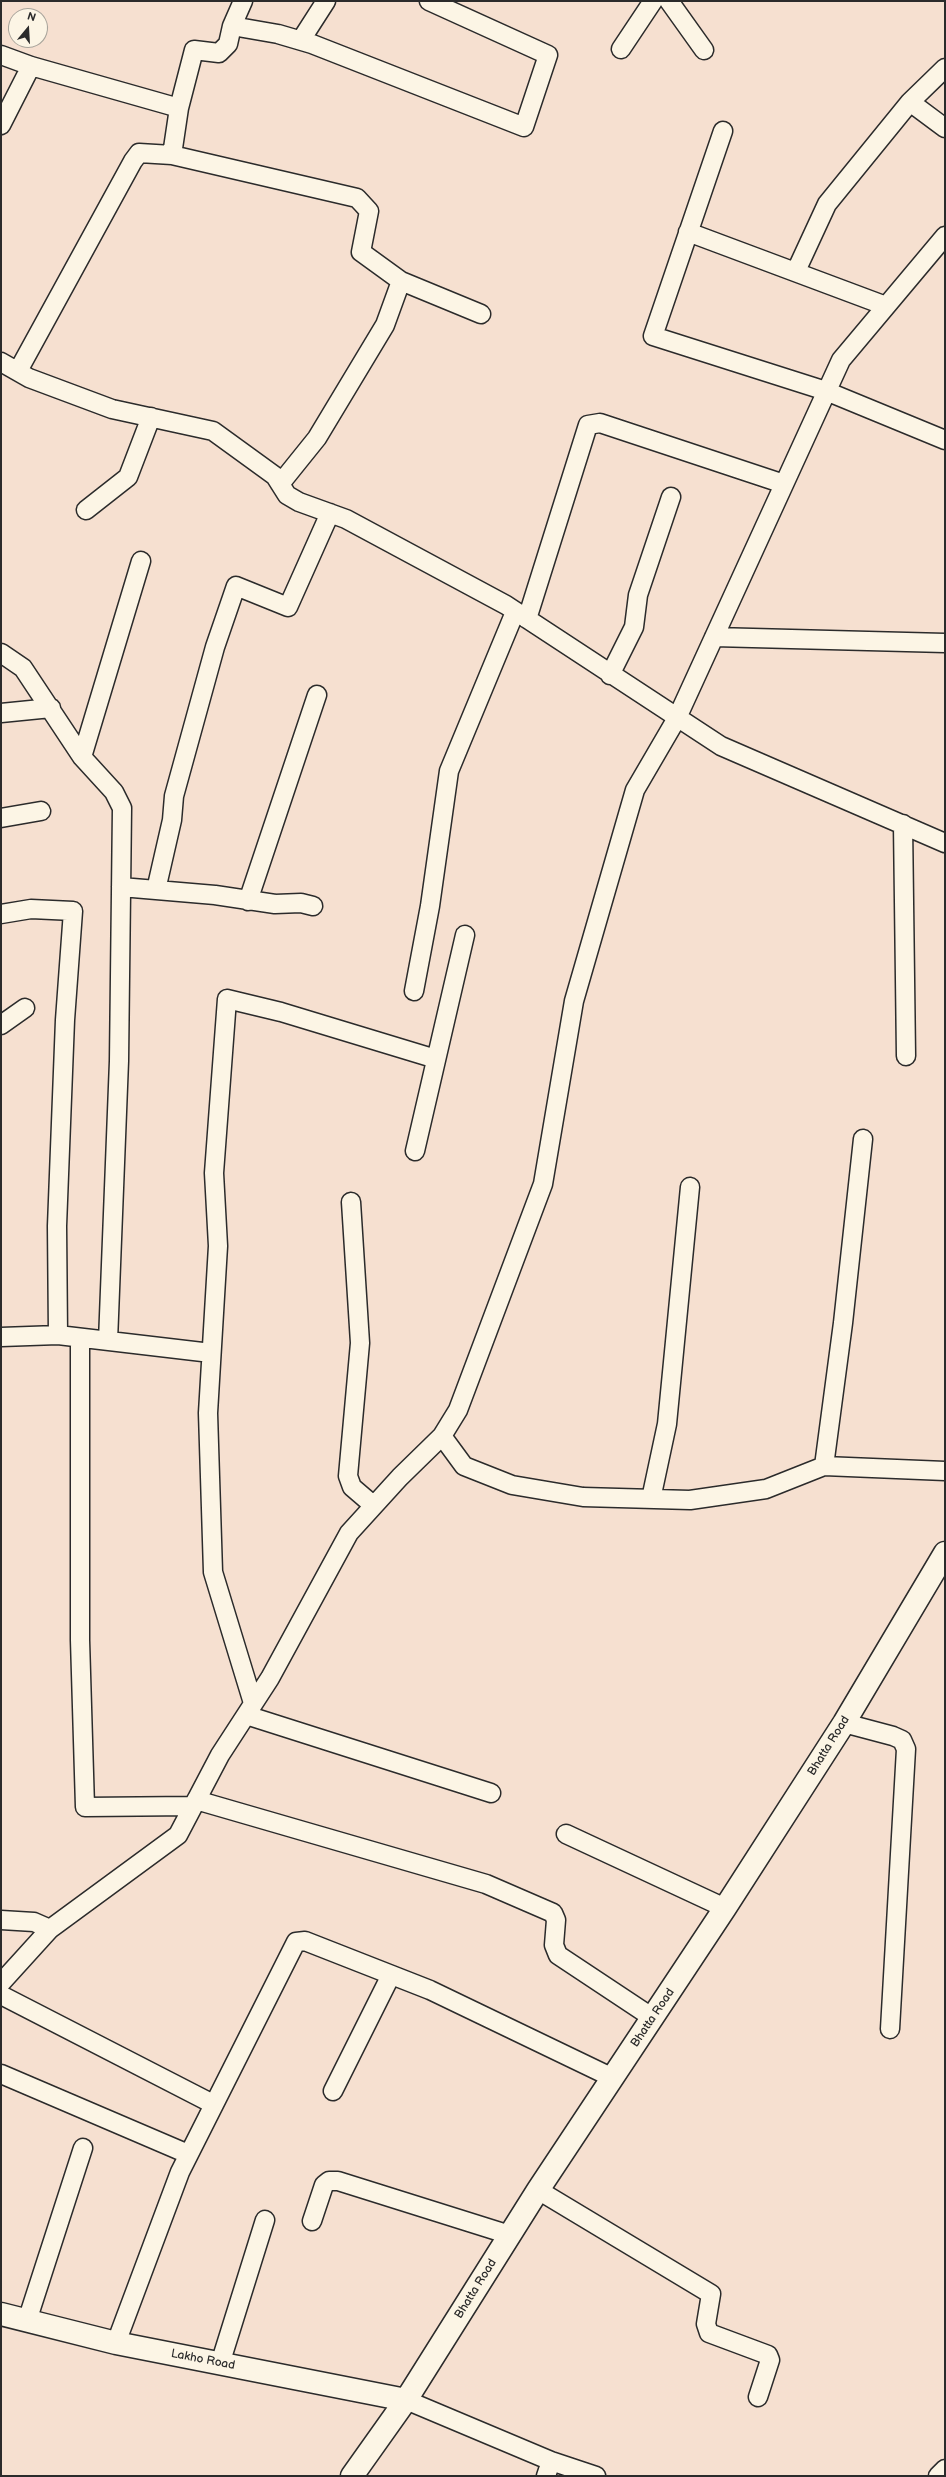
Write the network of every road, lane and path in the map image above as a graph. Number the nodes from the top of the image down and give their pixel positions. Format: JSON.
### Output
{"nodes":[{"id":1,"x":243,"y":1,"type":"edge"},
{"id":2,"x":326,"y":1,"type":"edge"},
{"id":3,"x":429,"y":1,"type":"edge"},
{"id":4,"x":653,"y":1,"type":"edge"},
{"id":5,"x":669,"y":1,"type":"edge"},
{"id":6,"x":232,"y":26,"type":"junction"},
{"id":7,"x":301,"y":40,"type":"junction"},
{"id":8,"x":621,"y":49,"type":"dead end"},
{"id":9,"x":704,"y":50,"type":"dead end"},
{"id":10,"x":1,"y":55,"type":"edge"},
{"id":11,"x":31,"y":66,"type":"junction"},
{"id":12,"x":945,"y":68,"type":"edge"},
{"id":13,"x":910,"y":102,"type":"junction"},
{"id":14,"x":179,"y":108,"type":"junction"},
{"id":15,"x":1,"y":125,"type":"edge"},
{"id":16,"x":945,"y":128,"type":"edge"},
{"id":17,"x":723,"y":131,"type":"dead end"},
{"id":18,"x":172,"y":155,"type":"junction"},
{"id":19,"x":688,"y":232,"type":"junction"},
{"id":20,"x":942,"y":244,"type":"edge"},
{"id":21,"x":796,"y":271,"type":"junction"},
{"id":22,"x":401,"y":281,"type":"junction"},
{"id":23,"x":886,"y":306,"type":"junction"},
{"id":24,"x":481,"y":314,"type":"dead end"},
{"id":25,"x":1,"y":362,"type":"edge"},
{"id":26,"x":18,"y":371,"type":"junction"},
{"id":27,"x":826,"y":391,"type":"junction"},
{"id":28,"x":151,"y":417,"type":"junction"},
{"id":29,"x":945,"y":440,"type":"edge"},
{"id":30,"x":280,"y":484,"type":"junction"},
{"id":31,"x":784,"y":484,"type":"junction"},
{"id":32,"x":671,"y":497,"type":"dead end"},
{"id":33,"x":86,"y":510,"type":"dead end"},
{"id":34,"x":330,"y":513,"type":"junction"},
{"id":35,"x":141,"y":561,"type":"dead end"},
{"id":36,"x":521,"y":615,"type":"junction"},
{"id":37,"x":714,"y":637,"type":"junction"},
{"id":38,"x":945,"y":643,"type":"edge"},
{"id":39,"x":1,"y":653,"type":"edge"},
{"id":40,"x":610,"y":676,"type":"junction"},
{"id":41,"x":316,"y":695,"type":"dead end"},
{"id":42,"x":51,"y":708,"type":"junction"},
{"id":43,"x":1,"y":713,"type":"edge"},
{"id":44,"x":677,"y":718,"type":"junction"},
{"id":45,"x":82,"y":757,"type":"junction"},
{"id":46,"x":41,"y":811,"type":"dead end"},
{"id":47,"x":1,"y":818,"type":"edge"},
{"id":48,"x":903,"y":824,"type":"junction"},
{"id":49,"x":945,"y":843,"type":"edge"},
{"id":50,"x":121,"y":888,"type":"junction"},
{"id":51,"x":156,"y":890,"type":"junction"},
{"id":52,"x":248,"y":901,"type":"junction"},
{"id":53,"x":313,"y":906,"type":"dead end"},
{"id":54,"x":1,"y":914,"type":"edge"},
{"id":55,"x":465,"y":935,"type":"dead end"},
{"id":56,"x":414,"y":991,"type":"dead end"},
{"id":57,"x":26,"y":1008,"type":"dead end"},
{"id":58,"x":1,"y":1025,"type":"edge"},
{"id":59,"x":906,"y":1056,"type":"dead end"},
{"id":60,"x":436,"y":1059,"type":"junction"},
{"id":61,"x":863,"y":1139,"type":"dead end"},
{"id":62,"x":415,"y":1151,"type":"dead end"},
{"id":63,"x":690,"y":1187,"type":"dead end"},
{"id":64,"x":351,"y":1202,"type":"dead end"},
{"id":65,"x":58,"y":1335,"type":"junction"},
{"id":66,"x":1,"y":1337,"type":"edge"},
{"id":67,"x":80,"y":1338,"type":"junction"},
{"id":68,"x":108,"y":1341,"type":"junction"},
{"id":69,"x":212,"y":1353,"type":"junction"},
{"id":70,"x":442,"y":1436,"type":"junction"},
{"id":71,"x":824,"y":1466,"type":"junction"},
{"id":72,"x":945,"y":1471,"type":"edge"},
{"id":73,"x":651,"y":1499,"type":"junction"},
{"id":74,"x":373,"y":1505,"type":"junction"},
{"id":75,"x":945,"y":1553,"type":"edge"},
{"id":76,"x":249,"y":1709,"type":"junction"},
{"id":77,"x":844,"y":1722,"type":"junction"},
{"id":78,"x":491,"y":1793,"type":"dead end"},
{"id":79,"x":194,"y":1803,"type":"junction"},
{"id":80,"x":566,"y":1834,"type":"dead end"},
{"id":81,"x":725,"y":1908,"type":"junction"},
{"id":82,"x":1,"y":1920,"type":"edge"},
{"id":83,"x":50,"y":1929,"type":"junction"},
{"id":84,"x":391,"y":1975,"type":"junction"},
{"id":85,"x":1,"y":1983,"type":"edge"},
{"id":86,"x":1,"y":1995,"type":"edge"},
{"id":87,"x":653,"y":2018,"type":"junction"},
{"id":88,"x":890,"y":2029,"type":"dead end"},
{"id":89,"x":1,"y":2074,"type":"edge"},
{"id":90,"x":613,"y":2078,"type":"junction"},
{"id":91,"x":333,"y":2091,"type":"dead end"},
{"id":92,"x":213,"y":2104,"type":"junction"},
{"id":93,"x":83,"y":2148,"type":"dead end"},
{"id":94,"x":188,"y":2154,"type":"junction"},
{"id":95,"x":538,"y":2190,"type":"junction"},
{"id":96,"x":265,"y":2220,"type":"dead end"},
{"id":97,"x":312,"y":2221,"type":"dead end"},
{"id":98,"x":510,"y":2235,"type":"junction"},
{"id":99,"x":1,"y":2314,"type":"edge"},
{"id":100,"x":27,"y":2321,"type":"junction"},
{"id":101,"x":116,"y":2343,"type":"junction"},
{"id":102,"x":220,"y":2364,"type":"junction"},
{"id":103,"x":758,"y":2397,"type":"dead end"},
{"id":104,"x":406,"y":2400,"type":"junction"},
{"id":105,"x":549,"y":2468,"type":"edge"},
{"id":106,"x":945,"y":2469,"type":"edge"},
{"id":107,"x":352,"y":2476,"type":"edge"},
{"id":108,"x":596,"y":2476,"type":"edge"},
{"id":109,"x":938,"y":2476,"type":"edge"}],
"edges":[{"from":1,"to":6,"type":"street"},
{"from":2,"to":7,"type":"street"},
{"from":3,"to":7,"type":"street"},
{"from":4,"to":8,"type":"street"},
{"from":5,"to":9,"type":"street"},
{"from":6,"to":7,"type":"street"},
{"from":6,"to":14,"type":"street"},
{"from":10,"to":11,"type":"street"},
{"from":11,"to":14,"type":"street"},
{"from":11,"to":15,"type":"street"},
{"from":12,"to":13,"type":"street"},
{"from":13,"to":16,"type":"street"},
{"from":13,"to":21,"type":"street"},
{"from":14,"to":18,"type":"street"},
{"from":17,"to":19,"type":"street"},
{"from":18,"to":22,"type":"street"},
{"from":18,"to":26,"type":"street"},
{"from":19,"to":21,"type":"street"},
{"from":19,"to":27,"type":"street"},
{"from":20,"to":23,"type":"street"},
{"from":21,"to":23,"type":"street"},
{"from":22,"to":24,"type":"street"},
{"from":22,"to":30,"type":"street"},
{"from":23,"to":27,"type":"street"},
{"from":25,"to":26,"type":"street"},
{"from":26,"to":28,"type":"street"},
{"from":27,"to":29,"type":"street"},
{"from":27,"to":31,"type":"street"},
{"from":28,"to":30,"type":"street"},
{"from":28,"to":33,"type":"street"},
{"from":30,"to":34,"type":"street"},
{"from":31,"to":36,"type":"street"},
{"from":31,"to":37,"type":"street"},
{"from":32,"to":40,"type":"street"},
{"from":34,"to":36,"type":"street"},
{"from":34,"to":51,"type":"street"},
{"from":35,"to":45,"type":"street"},
{"from":36,"to":40,"type":"street"},
{"from":36,"to":56,"type":"street"},
{"from":37,"to":38,"type":"street"},
{"from":37,"to":44,"type":"street"},
{"from":39,"to":42,"type":"street"},
{"from":40,"to":44,"type":"street"},
{"from":41,"to":52,"type":"street"},
{"from":42,"to":43,"type":"street"},
{"from":42,"to":45,"type":"street"},
{"from":44,"to":48,"type":"street"},
{"from":44,"to":70,"type":"street"},
{"from":45,"to":50,"type":"street"},
{"from":46,"to":47,"type":"street"},
{"from":48,"to":49,"type":"street"},
{"from":48,"to":59,"type":"street"},
{"from":50,"to":51,"type":"street"},
{"from":50,"to":68,"type":"street"},
{"from":51,"to":52,"type":"street"},
{"from":52,"to":53,"type":"street"},
{"from":54,"to":65,"type":"street"},
{"from":55,"to":60,"type":"street"},
{"from":57,"to":58,"type":"street"},
{"from":60,"to":62,"type":"street"},
{"from":60,"to":69,"type":"street"},
{"from":61,"to":71,"type":"street"},
{"from":63,"to":73,"type":"street"},
{"from":64,"to":74,"type":"street"},
{"from":65,"to":66,"type":"street"},
{"from":65,"to":67,"type":"street"},
{"from":67,"to":68,"type":"street"},
{"from":67,"to":79,"type":"street"},
{"from":68,"to":69,"type":"street"},
{"from":69,"to":76,"type":"street"},
{"from":70,"to":73,"type":"street"},
{"from":70,"to":74,"type":"street"},
{"from":71,"to":72,"type":"street"},
{"from":71,"to":73,"type":"street"},
{"from":74,"to":76,"type":"street"},
{"from":75,"to":77,"type":"main road","name":"Bhatta Road"},
{"from":76,"to":78,"type":"street"},
{"from":76,"to":79,"type":"street"},
{"from":77,"to":81,"type":"main road","name":"Bhatta Road"},
{"from":77,"to":88,"type":"street"},
{"from":79,"to":83,"type":"street"},
{"from":79,"to":87,"type":"street"},
{"from":80,"to":81,"type":"street"},
{"from":81,"to":87,"type":"main road","name":"Bhatta Road"},
{"from":82,"to":83,"type":"street"},
{"from":83,"to":85,"type":"street"},
{"from":84,"to":90,"type":"street"},
{"from":84,"to":91,"type":"street"},
{"from":84,"to":92,"type":"street"},
{"from":86,"to":92,"type":"street"},
{"from":87,"to":90,"type":"main road","name":"Bhatta Road"},
{"from":89,"to":94,"type":"street"},
{"from":90,"to":95,"type":"main road","name":"Bhatta Road"},
{"from":92,"to":94,"type":"street"},
{"from":93,"to":100,"type":"street"},
{"from":94,"to":101,"type":"street"},
{"from":95,"to":98,"type":"main road","name":"Bhatta Road"},
{"from":95,"to":103,"type":"street"},
{"from":96,"to":102,"type":"street"},
{"from":97,"to":98,"type":"street"},
{"from":98,"to":104,"type":"main road","name":"Bhatta Road"},
{"from":99,"to":100,"type":"main road","name":"Lakho Road"},
{"from":100,"to":101,"type":"main road","name":"Lakho Road"},
{"from":101,"to":102,"type":"main road","name":"Lakho Road"},
{"from":102,"to":104,"type":"main road","name":"Lakho Road"},
{"from":104,"to":105,"type":"street"},
{"from":104,"to":107,"type":"main road","name":"Bhatta Road"},
{"from":105,"to":108,"type":"street"},
{"from":106,"to":109,"type":"street"}]}
